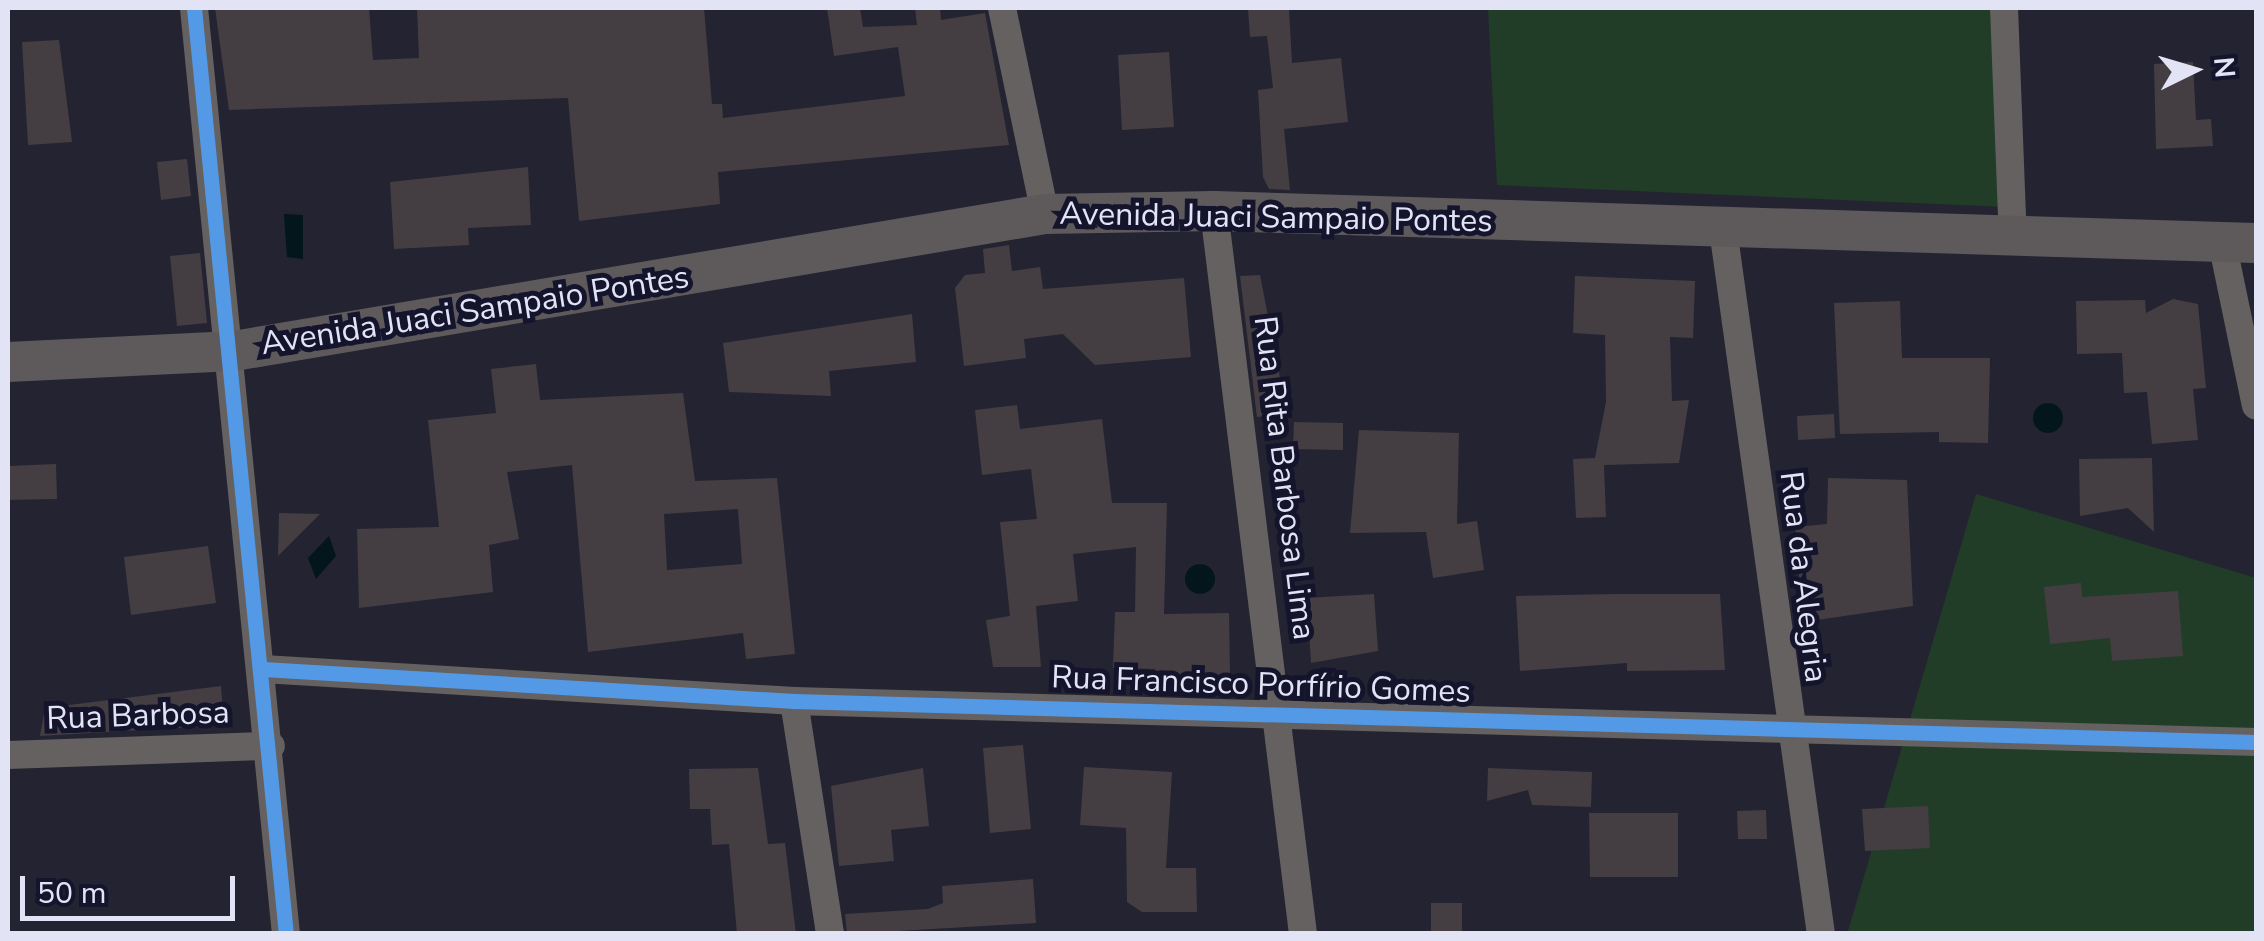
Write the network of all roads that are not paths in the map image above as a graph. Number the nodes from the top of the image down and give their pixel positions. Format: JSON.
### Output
{"nodes":[{"id":1,"x":194,"y":8,"type":"edge"},
{"id":2,"x":1002,"y":8,"type":"edge"},
{"id":3,"x":2004,"y":8,"type":"edge"},
{"id":4,"x":1214,"y":211,"type":"junction"},
{"id":5,"x":1045,"y":214,"type":"junction"},
{"id":6,"x":1723,"y":229,"type":"junction"},
{"id":7,"x":2013,"y":238,"type":"junction"},
{"id":8,"x":2239,"y":243,"type":"edge"},
{"id":9,"x":234,"y":350,"type":"junction"},
{"id":10,"x":8,"y":362,"type":"edge"},
{"id":11,"x":2256,"y":406,"type":"edge"},
{"id":12,"x":264,"y":669,"type":"junction"},
{"id":13,"x":794,"y":701,"type":"junction"},
{"id":14,"x":1278,"y":716,"type":"junction"},
{"id":15,"x":1787,"y":726,"type":"junction"},
{"id":16,"x":2256,"y":742,"type":"edge"},
{"id":17,"x":271,"y":746,"type":"junction"},
{"id":18,"x":8,"y":755,"type":"edge"},
{"id":19,"x":286,"y":934,"type":"edge"},
{"id":20,"x":830,"y":934,"type":"edge"},
{"id":21,"x":1304,"y":934,"type":"edge"},
{"id":22,"x":1821,"y":934,"type":"edge"}],
"edges":[{"from":1,"to":9,"type":"street"},
{"from":2,"to":5,"type":"street"},
{"from":3,"to":7,"type":"street"},
{"from":4,"to":5,"type":"main road","name":"Avenida Juaci Sampaio Pontes"},
{"from":4,"to":6,"type":"main road","name":"Avenida Juaci Sampaio Pontes"},
{"from":4,"to":14,"type":"street","name":"Rua Rita Barbosa Lima"},
{"from":5,"to":9,"type":"main road","name":"Avenida Juaci Sampaio Pontes"},
{"from":6,"to":7,"type":"main road","name":"Avenida Juaci Sampaio Pontes"},
{"from":6,"to":15,"type":"street","name":"Rua da Alegria"},
{"from":7,"to":8,"type":"main road","name":"Avenida Juaci Sampaio Pontes"},
{"from":8,"to":11,"type":"street"},
{"from":9,"to":10,"type":"main road","name":"Avenida Juaci Sampaio Pontes"},
{"from":9,"to":12,"type":"street"},
{"from":12,"to":13,"type":"street","name":"Rua Francisco Porfírio Gomes"},
{"from":12,"to":17,"type":"street"},
{"from":13,"to":14,"type":"street","name":"Rua Francisco Porfírio Gomes"},
{"from":13,"to":20,"type":"street"},
{"from":14,"to":15,"type":"street","name":"Rua Francisco Porfírio Gomes"},
{"from":14,"to":21,"type":"street","name":"Rua Rita Barbosa Lima"},
{"from":15,"to":16,"type":"street","name":"Rua Francisco Porfírio Gomes"},
{"from":15,"to":22,"type":"street","name":"Rua da Alegria"},
{"from":17,"to":18,"type":"street","name":"Rua Barbosa"},
{"from":17,"to":19,"type":"street"}]}
